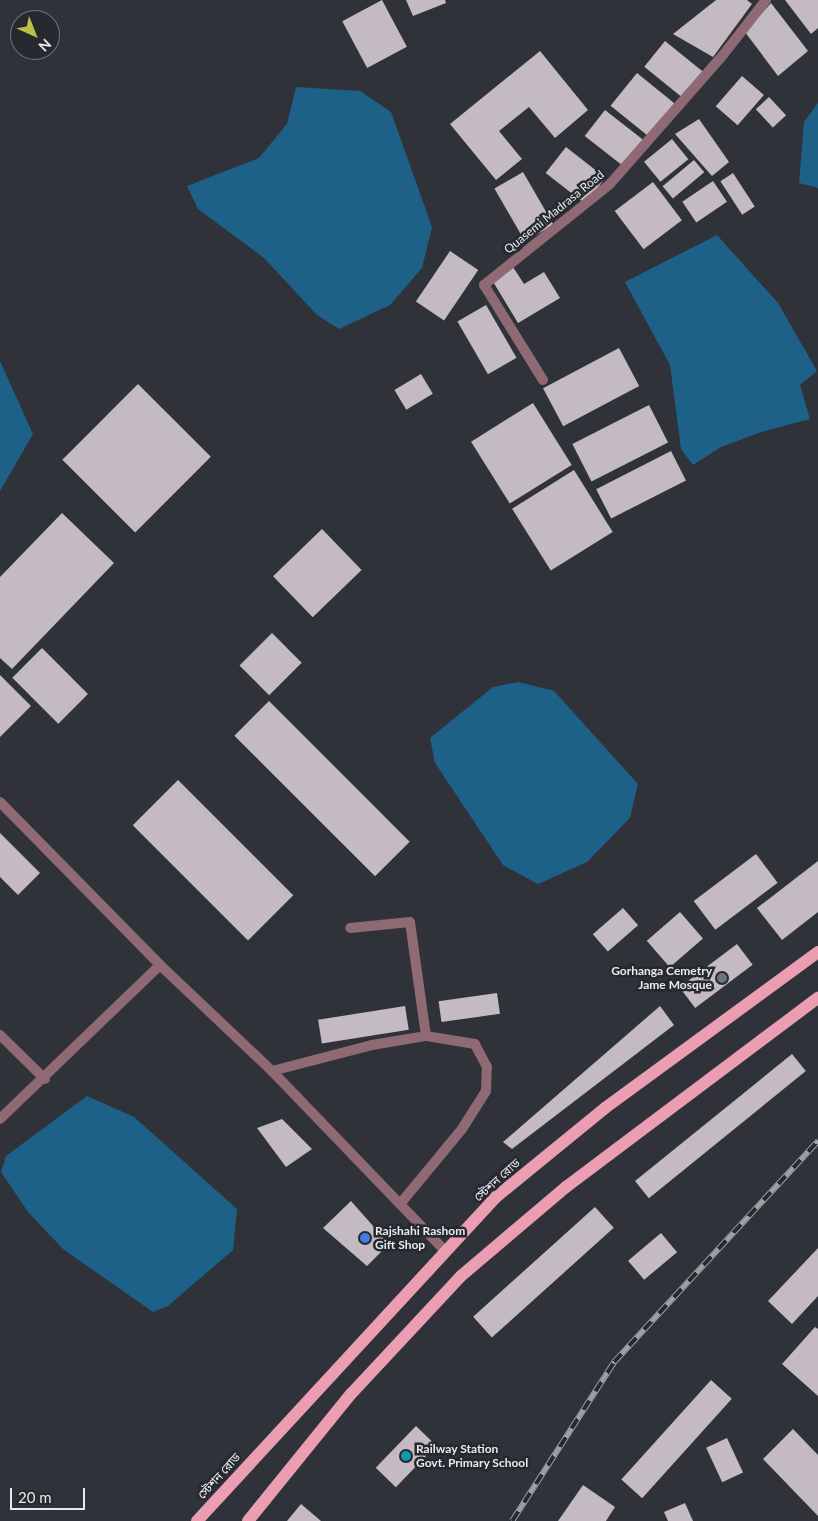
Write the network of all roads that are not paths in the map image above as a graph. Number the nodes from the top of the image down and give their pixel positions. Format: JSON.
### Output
{"nodes":[{"id":1,"x":766,"y":0,"type":"edge"},
{"id":2,"x":543,"y":380,"type":"dead end"},
{"id":3,"x":0,"y":802,"type":"edge"},
{"id":4,"x":350,"y":928,"type":"dead end"},
{"id":5,"x":818,"y":952,"type":"edge"},
{"id":6,"x":160,"y":965,"type":"junction"},
{"id":7,"x":818,"y":998,"type":"edge"},
{"id":8,"x":0,"y":1035,"type":"edge"},
{"id":9,"x":426,"y":1036,"type":"junction"},
{"id":10,"x":272,"y":1070,"type":"junction"},
{"id":11,"x":45,"y":1078,"type":"junction"},
{"id":12,"x":0,"y":1119,"type":"edge"},
{"id":13,"x":400,"y":1204,"type":"junction"},
{"id":14,"x":446,"y":1252,"type":"junction"},
{"id":15,"x":197,"y":1521,"type":"edge"},
{"id":16,"x":248,"y":1521,"type":"edge"}],
"edges":[{"from":1,"to":2,"type":"street","name":"Quasemi Madrasa Road"},
{"from":3,"to":6,"type":"street"},
{"from":4,"to":9,"type":"street"},
{"from":5,"to":14,"type":"main road","name":"স্টেশন রোড"},
{"from":6,"to":10,"type":"street"},
{"from":6,"to":11,"type":"street"},
{"from":7,"to":16,"type":"main road"},
{"from":8,"to":11,"type":"street"},
{"from":9,"to":10,"type":"street"},
{"from":9,"to":13,"type":"street"},
{"from":10,"to":13,"type":"street"},
{"from":11,"to":12,"type":"street"},
{"from":13,"to":14,"type":"street"},
{"from":14,"to":15,"type":"main road","name":"স্টেশন রোড"}]}
